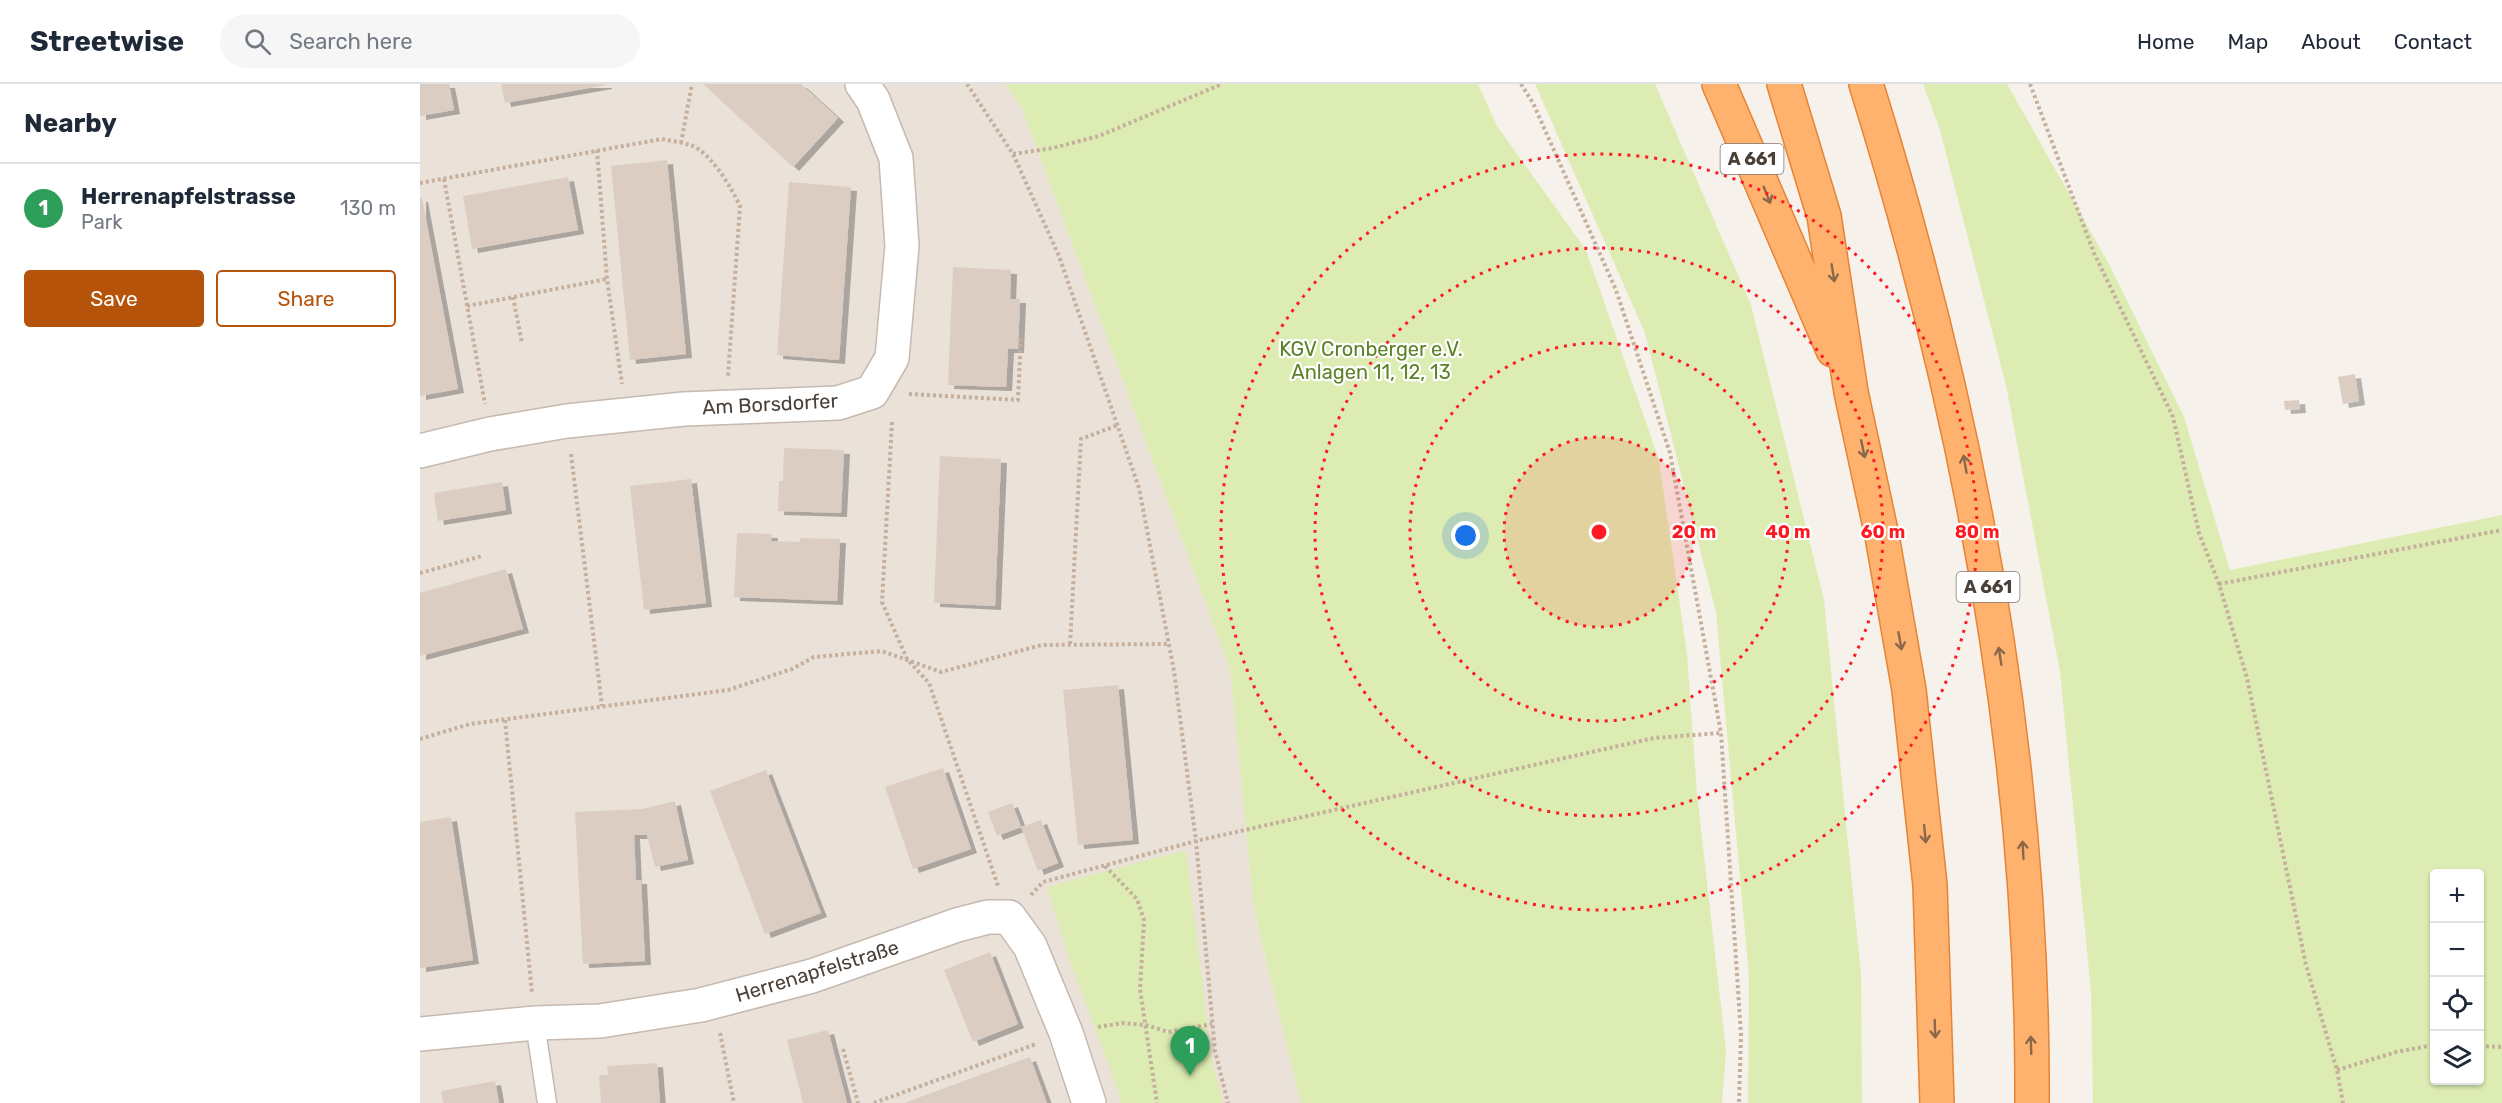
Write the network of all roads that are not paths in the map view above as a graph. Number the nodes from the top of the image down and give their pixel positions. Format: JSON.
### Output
{"nodes":[{"id":1,"x":862,"y":84,"type":"edge"},
{"id":2,"x":1719,"y":84,"type":"edge"},
{"id":3,"x":1784,"y":84,"type":"edge"},
{"id":4,"x":1866,"y":84,"type":"edge"},
{"id":5,"x":1851,"y":392,"type":"junction"},
{"id":6,"x":420,"y":451,"type":"edge"},
{"id":7,"x":535,"y":1023,"type":"junction"},
{"id":8,"x":420,"y":1034,"type":"edge"},
{"id":9,"x":547,"y":1103,"type":"edge"},
{"id":10,"x":1089,"y":1103,"type":"edge"},
{"id":11,"x":1937,"y":1103,"type":"edge"},
{"id":12,"x":2032,"y":1103,"type":"edge"}],
"edges":[{"from":1,"to":6,"type":"street","name":"Am Borsdorfer"},
{"from":2,"to":5,"type":"highway","number":"A 661","one_way":true},
{"from":3,"to":5,"type":"highway","number":"A 661","one_way":true},
{"from":12,"to":4,"type":"highway","number":"A 661","one_way":true},
{"from":5,"to":11,"type":"highway","number":"A 661","one_way":true},
{"from":7,"to":8,"type":"street","name":"Herrenapfelstraße"},
{"from":7,"to":9,"type":"lane"},
{"from":7,"to":10,"type":"street","name":"Herrenapfelstraße"}]}
